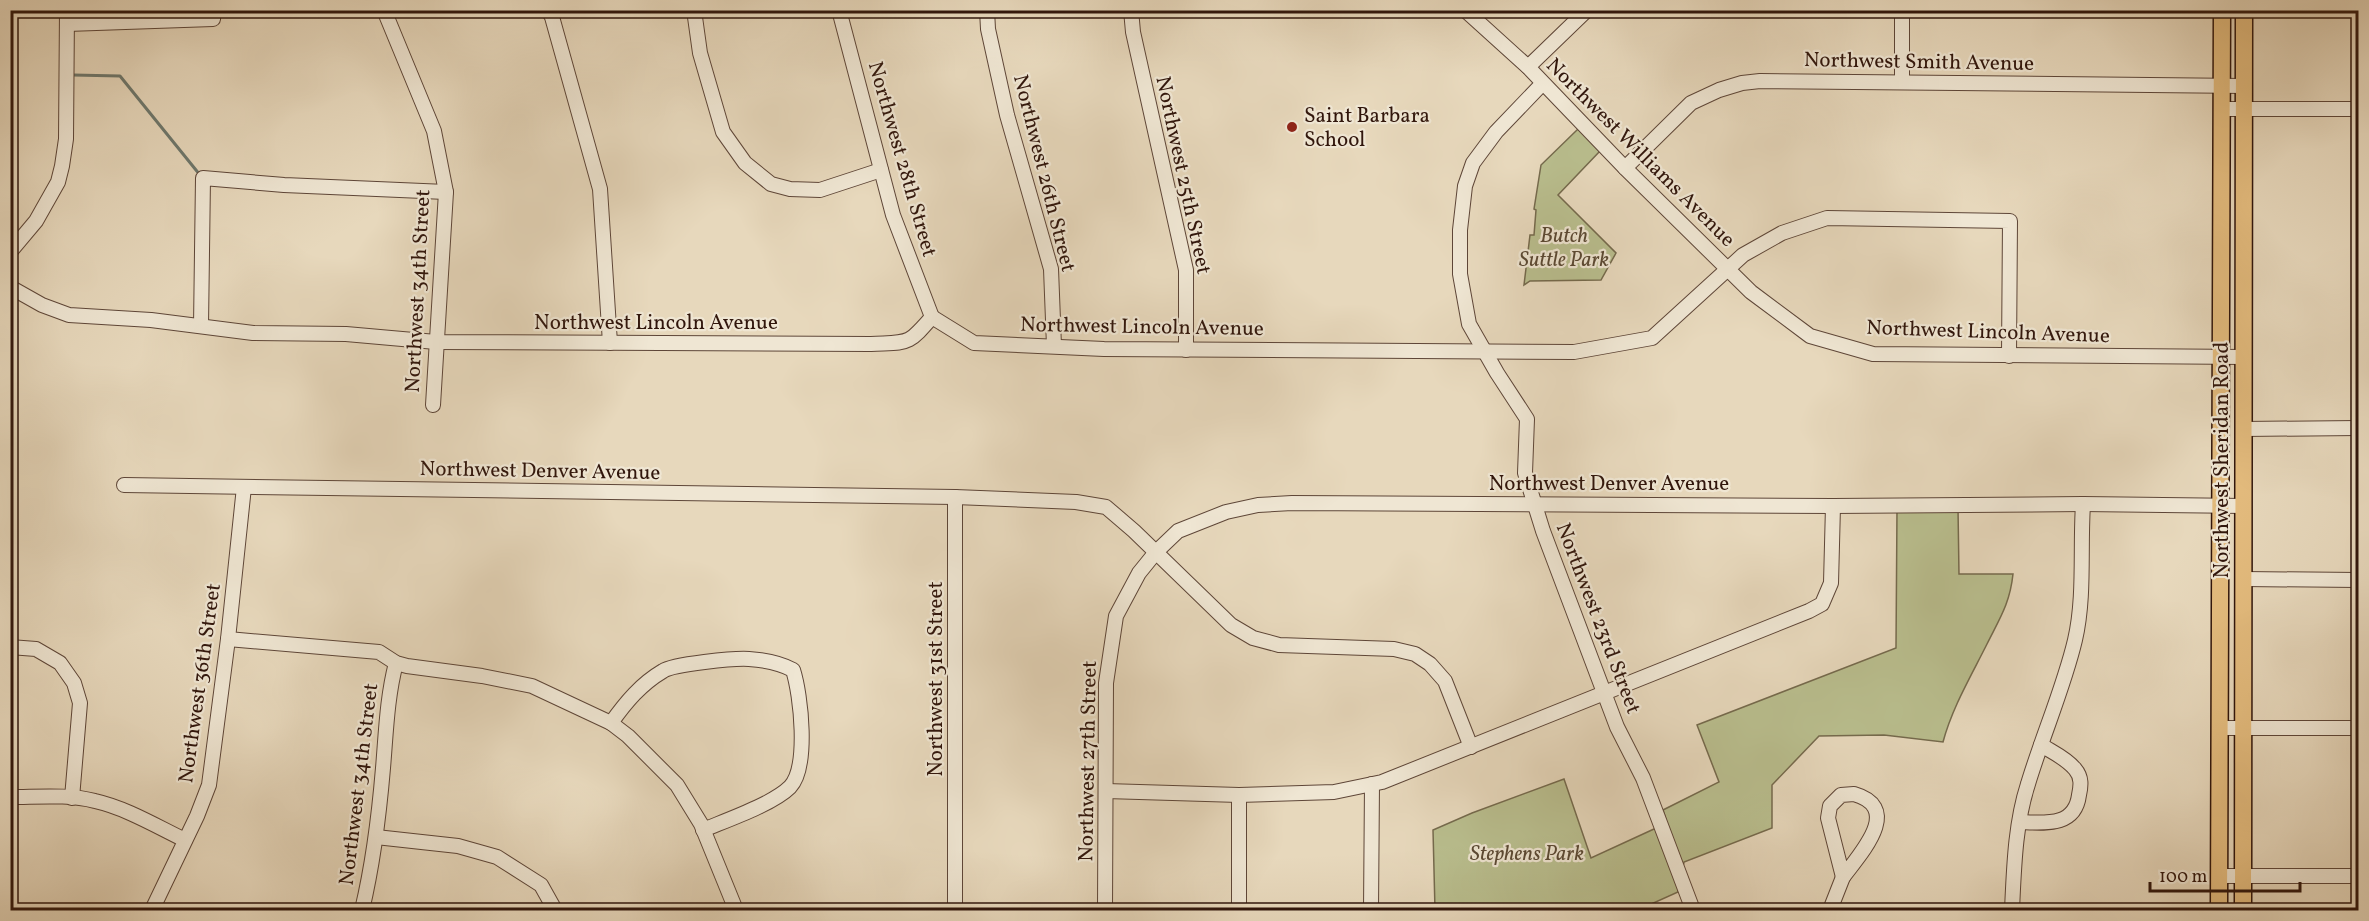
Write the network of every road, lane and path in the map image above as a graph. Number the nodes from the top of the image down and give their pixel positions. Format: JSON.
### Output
{"nodes":[{"id":1,"x":214,"y":10,"type":"edge"},
{"id":2,"x":384,"y":10,"type":"edge"},
{"id":3,"x":548,"y":10,"type":"edge"},
{"id":4,"x":694,"y":10,"type":"edge"},
{"id":5,"x":839,"y":10,"type":"edge"},
{"id":6,"x":987,"y":10,"type":"edge"},
{"id":7,"x":1131,"y":10,"type":"edge"},
{"id":8,"x":1465,"y":10,"type":"edge"},
{"id":9,"x":1587,"y":10,"type":"edge"},
{"id":10,"x":1902,"y":10,"type":"edge"},
{"id":11,"x":2222,"y":10,"type":"edge"},
{"id":12,"x":2244,"y":10,"type":"edge"},
{"id":13,"x":67,"y":17,"type":"edge"},
{"id":14,"x":1528,"y":68,"type":"junction"},
{"id":15,"x":1902,"y":82,"type":"junction"},
{"id":16,"x":1542,"y":84,"type":"junction"},
{"id":17,"x":2244,"y":86,"type":"junction"},
{"id":18,"x":2222,"y":87,"type":"junction"},
{"id":19,"x":2222,"y":109,"type":"junction"},
{"id":20,"x":2244,"y":109,"type":"junction"},
{"id":21,"x":2358,"y":109,"type":"edge"},
{"id":22,"x":1625,"y":168,"type":"junction"},
{"id":23,"x":881,"y":170,"type":"junction"},
{"id":24,"x":446,"y":192,"type":"junction"},
{"id":25,"x":10,"y":252,"type":"edge"},
{"id":26,"x":1727,"y":269,"type":"junction"},
{"id":27,"x":10,"y":287,"type":"edge"},
{"id":28,"x":932,"y":317,"type":"junction"},
{"id":29,"x":201,"y":326,"type":"junction"},
{"id":30,"x":436,"y":342,"type":"junction"},
{"id":31,"x":610,"y":343,"type":"junction"},
{"id":32,"x":1054,"y":346,"type":"junction"},
{"id":33,"x":1186,"y":350,"type":"junction"},
{"id":34,"x":1485,"y":352,"type":"junction"},
{"id":35,"x":2009,"y":356,"type":"junction"},
{"id":36,"x":2222,"y":356,"type":"junction"},
{"id":37,"x":2244,"y":357,"type":"junction"},
{"id":38,"x":433,"y":405,"type":"dead end"},
{"id":39,"x":2358,"y":428,"type":"edge"},
{"id":40,"x":2244,"y":429,"type":"junction"},
{"id":41,"x":124,"y":485,"type":"dead end"},
{"id":42,"x":244,"y":487,"type":"junction"},
{"id":43,"x":955,"y":497,"type":"junction"},
{"id":44,"x":1534,"y":503,"type":"junction"},
{"id":45,"x":2083,"y":504,"type":"junction"},
{"id":46,"x":1833,"y":506,"type":"junction"},
{"id":47,"x":2221,"y":506,"type":"junction"},
{"id":48,"x":2244,"y":506,"type":"junction"},
{"id":49,"x":1156,"y":552,"type":"junction"},
{"id":50,"x":2244,"y":579,"type":"junction"},
{"id":51,"x":2358,"y":580,"type":"edge"},
{"id":52,"x":228,"y":639,"type":"junction"},
{"id":53,"x":10,"y":646,"type":"edge"},
{"id":54,"x":396,"y":663,"type":"junction"},
{"id":55,"x":1605,"y":693,"type":"junction"},
{"id":56,"x":611,"y":723,"type":"junction"},
{"id":57,"x":2220,"y":728,"type":"junction"},
{"id":58,"x":2243,"y":728,"type":"junction"},
{"id":59,"x":2358,"y":728,"type":"edge"},
{"id":60,"x":2041,"y":745,"type":"junction"},
{"id":61,"x":1471,"y":747,"type":"junction"},
{"id":62,"x":1372,"y":784,"type":"junction"},
{"id":63,"x":1106,"y":791,"type":"junction"},
{"id":64,"x":1239,"y":795,"type":"junction"},
{"id":65,"x":10,"y":797,"type":"edge"},
{"id":66,"x":72,"y":798,"type":"junction"},
{"id":67,"x":2020,"y":822,"type":"junction"},
{"id":68,"x":703,"y":830,"type":"junction"},
{"id":69,"x":376,"y":837,"type":"junction"},
{"id":70,"x":185,"y":840,"type":"junction"},
{"id":71,"x":2219,"y":876,"type":"junction"},
{"id":72,"x":2243,"y":876,"type":"junction"},
{"id":73,"x":2358,"y":876,"type":"edge"},
{"id":74,"x":1843,"y":877,"type":"junction"},
{"id":75,"x":152,"y":910,"type":"edge"},
{"id":76,"x":362,"y":910,"type":"edge"},
{"id":77,"x":555,"y":910,"type":"edge"},
{"id":78,"x":736,"y":910,"type":"edge"},
{"id":79,"x":955,"y":910,"type":"edge"},
{"id":80,"x":1105,"y":910,"type":"edge"},
{"id":81,"x":1239,"y":910,"type":"edge"},
{"id":82,"x":1371,"y":910,"type":"edge"},
{"id":83,"x":1693,"y":910,"type":"edge"},
{"id":84,"x":1830,"y":910,"type":"edge"},
{"id":85,"x":2012,"y":910,"type":"edge"},
{"id":86,"x":2219,"y":910,"type":"edge"},
{"id":87,"x":2243,"y":910,"type":"edge"}],
"edges":[{"from":1,"to":13,"type":"street"},
{"from":2,"to":24,"type":"street","name":"Northwest 34th Street"},
{"from":3,"to":31,"type":"street"},
{"from":4,"to":23,"type":"street"},
{"from":5,"to":23,"type":"street","name":"Northwest 28th Street"},
{"from":6,"to":32,"type":"street","name":"Northwest 26th Street"},
{"from":7,"to":33,"type":"street","name":"Northwest 25th Street"},
{"from":8,"to":14,"type":"street","name":"Northwest Williams Avenue"},
{"from":9,"to":14,"type":"street"},
{"from":10,"to":15,"type":"street"},
{"from":11,"to":18,"type":"main road","name":"Northwest Sheridan Road"},
{"from":12,"to":17,"type":"main road","name":"Northwest Sheridan Road"},
{"from":13,"to":25,"type":"street"},
{"from":14,"to":16,"type":"street","name":"Northwest Williams Avenue"},
{"from":15,"to":18,"type":"street","name":"Northwest Smith Avenue"},
{"from":15,"to":22,"type":"street","name":"Northwest Smith Avenue"},
{"from":16,"to":22,"type":"street","name":"Northwest Williams Avenue"},
{"from":16,"to":34,"type":"street","name":"Northwest 23rd Street"},
{"from":17,"to":18,"type":"street","name":"Northwest Smith Avenue"},
{"from":17,"to":20,"type":"main road","name":"Northwest Sheridan Road"},
{"from":18,"to":19,"type":"main road","name":"Northwest Sheridan Road"},
{"from":19,"to":20,"type":"street"},
{"from":19,"to":36,"type":"main road","name":"Northwest Sheridan Road"},
{"from":20,"to":21,"type":"street"},
{"from":20,"to":37,"type":"main road","name":"Northwest Sheridan Road"},
{"from":22,"to":26,"type":"street","name":"Northwest Williams Avenue"},
{"from":23,"to":28,"type":"street","name":"Northwest 28th Street"},
{"from":24,"to":29,"type":"street"},
{"from":24,"to":30,"type":"street","name":"Northwest 34th Street"},
{"from":26,"to":34,"type":"street","name":"Northwest Lincoln Avenue"},
{"from":26,"to":35,"type":"street","name":"Northwest Lincoln Avenue"},
{"from":26,"to":35,"type":"street","name":"Northwest Williams Avenue"},
{"from":27,"to":29,"type":"street","name":"Northwest Lincoln Avenue"},
{"from":28,"to":31,"type":"street","name":"Northwest Lincoln Avenue"},
{"from":28,"to":32,"type":"street","name":"Northwest Lincoln Avenue"},
{"from":29,"to":30,"type":"street","name":"Northwest Lincoln Avenue"},
{"from":30,"to":31,"type":"street","name":"Northwest Lincoln Avenue"},
{"from":30,"to":38,"type":"street","name":"Northwest 34th Street"},
{"from":32,"to":33,"type":"street","name":"Northwest Lincoln Avenue"},
{"from":33,"to":34,"type":"street","name":"Northwest Lincoln Avenue"},
{"from":34,"to":44,"type":"street","name":"Northwest 23rd Street"},
{"from":35,"to":36,"type":"street","name":"Northwest Lincoln Avenue"},
{"from":36,"to":37,"type":"street","name":"Northwest Lincoln Avenue"},
{"from":36,"to":47,"type":"main road","name":"Northwest Sheridan Road"},
{"from":37,"to":40,"type":"main road","name":"Northwest Sheridan Road"},
{"from":39,"to":40,"type":"street"},
{"from":40,"to":48,"type":"main road","name":"Northwest Sheridan Road"},
{"from":41,"to":42,"type":"street","name":"Northwest Denver Avenue"},
{"from":42,"to":43,"type":"street","name":"Northwest Denver Avenue"},
{"from":42,"to":52,"type":"street","name":"Northwest 36th Street"},
{"from":43,"to":49,"type":"street"},
{"from":43,"to":79,"type":"street","name":"Northwest 31st Street"},
{"from":44,"to":46,"type":"street","name":"Northwest Denver Avenue"},
{"from":44,"to":49,"type":"street","name":"Northwest Denver Avenue"},
{"from":44,"to":55,"type":"street","name":"Northwest 23rd Street"},
{"from":45,"to":46,"type":"street","name":"Northwest Denver Avenue"},
{"from":45,"to":47,"type":"street","name":"Northwest Denver Avenue"},
{"from":45,"to":60,"type":"street"},
{"from":46,"to":55,"type":"street"},
{"from":47,"to":48,"type":"street","name":"Northwest Denver Avenue"},
{"from":47,"to":57,"type":"main road","name":"Northwest Sheridan Road"},
{"from":48,"to":50,"type":"main road","name":"Northwest Sheridan Road"},
{"from":49,"to":61,"type":"street"},
{"from":49,"to":63,"type":"street","name":"Northwest 27th Street"},
{"from":50,"to":51,"type":"street"},
{"from":50,"to":58,"type":"main road","name":"Northwest Sheridan Road"},
{"from":52,"to":54,"type":"street"},
{"from":52,"to":70,"type":"street","name":"Northwest 36th Street"},
{"from":53,"to":66,"type":"street"},
{"from":54,"to":56,"type":"street"},
{"from":54,"to":69,"type":"street","name":"Northwest 34th Street"},
{"from":55,"to":61,"type":"street"},
{"from":55,"to":83,"type":"street","name":"Northwest 23rd Street"},
{"from":56,"to":68,"type":"street"},
{"from":56,"to":68,"type":"street"},
{"from":57,"to":58,"type":"street"},
{"from":57,"to":71,"type":"main road","name":"Northwest Sheridan Road"},
{"from":58,"to":59,"type":"street"},
{"from":58,"to":72,"type":"main road","name":"Northwest Sheridan Road"},
{"from":60,"to":67,"type":"street"},
{"from":60,"to":67,"type":"street"},
{"from":61,"to":62,"type":"street"},
{"from":62,"to":64,"type":"street"},
{"from":62,"to":82,"type":"street"},
{"from":63,"to":64,"type":"street"},
{"from":63,"to":80,"type":"street","name":"Northwest 27th Street"},
{"from":64,"to":81,"type":"street"},
{"from":65,"to":66,"type":"street"},
{"from":66,"to":70,"type":"street"},
{"from":67,"to":85,"type":"street"},
{"from":68,"to":78,"type":"street"},
{"from":69,"to":76,"type":"street","name":"Northwest 34th Street"},
{"from":69,"to":77,"type":"street"},
{"from":70,"to":75,"type":"street","name":"Northwest 36th Street"},
{"from":71,"to":72,"type":"street"},
{"from":71,"to":86,"type":"main road","name":"Northwest Sheridan Road"},
{"from":72,"to":73,"type":"street"},
{"from":72,"to":87,"type":"main road","name":"Northwest Sheridan Road"},
{"from":74,"to":74,"type":"street"},
{"from":74,"to":84,"type":"street"}]}
